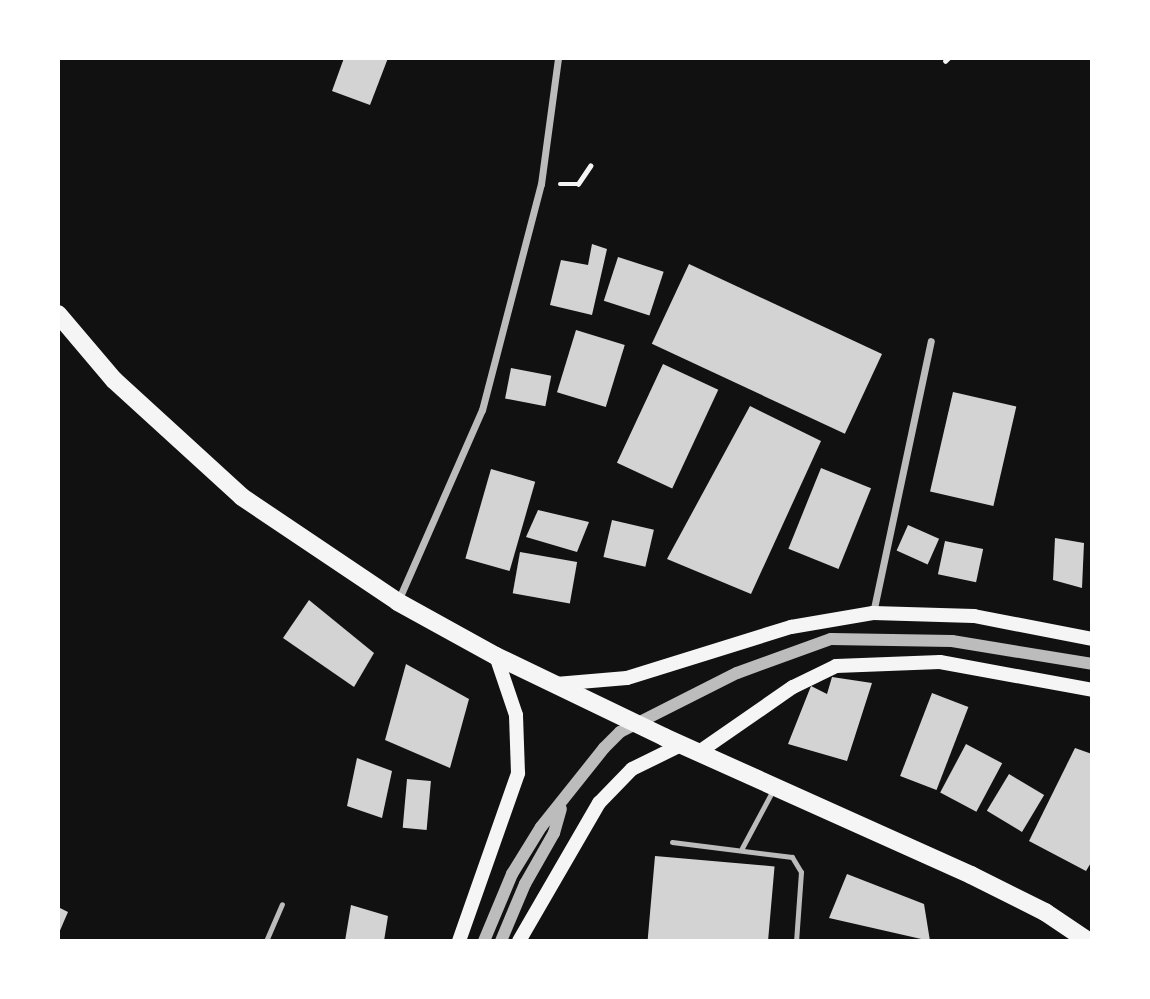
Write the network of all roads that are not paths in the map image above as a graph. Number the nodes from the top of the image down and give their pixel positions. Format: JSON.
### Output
{"nodes":[{"id":1,"x":558,"y":58,"type":"edge"},
{"id":2,"x":58,"y":314,"type":"edge"},
{"id":3,"x":931,"y":341,"type":"dead end"},
{"id":4,"x":398,"y":602,"type":"junction"},
{"id":5,"x":873,"y":613,"type":"junction"},
{"id":6,"x":1092,"y":639,"type":"edge"},
{"id":7,"x":496,"y":656,"type":"junction"},
{"id":8,"x":1092,"y":664,"type":"edge"},
{"id":9,"x":556,"y":684,"type":"junction"},
{"id":10,"x":1092,"y":690,"type":"edge"},
{"id":11,"x":681,"y":745,"type":"junction"},
{"id":12,"x":699,"y":752,"type":"junction"},
{"id":13,"x":776,"y":785,"type":"junction"},
{"id":14,"x":562,"y":805,"type":"junction"},
{"id":15,"x":672,"y":842,"type":"dead end"},
{"id":16,"x":742,"y":848,"type":"junction"},
{"id":17,"x":282,"y":904,"type":"dead end"},
{"id":18,"x":265,"y":941,"type":"edge"},
{"id":19,"x":459,"y":941,"type":"edge"},
{"id":20,"x":484,"y":941,"type":"edge"},
{"id":21,"x":501,"y":941,"type":"edge"},
{"id":22,"x":519,"y":941,"type":"edge"},
{"id":23,"x":796,"y":941,"type":"edge"},
{"id":24,"x":1088,"y":941,"type":"edge"}],
"edges":[{"from":1,"to":4,"type":"street"},
{"from":2,"to":4,"type":"main road"},
{"from":3,"to":5,"type":"street"},
{"from":4,"to":7,"type":"main road"},
{"from":5,"to":6,"type":"main road"},
{"from":5,"to":9,"type":"main road"},
{"from":7,"to":9,"type":"main road"},
{"from":7,"to":19,"type":"main road"},
{"from":8,"to":14,"type":"street"},
{"from":9,"to":11,"type":"main road"},
{"from":10,"to":12,"type":"main road"},
{"from":11,"to":12,"type":"main road"},
{"from":11,"to":22,"type":"main road"},
{"from":12,"to":13,"type":"main road"},
{"from":13,"to":16,"type":"lane"},
{"from":13,"to":24,"type":"main road"},
{"from":14,"to":20,"type":"street"},
{"from":14,"to":21,"type":"street"},
{"from":15,"to":16,"type":"lane"},
{"from":16,"to":23,"type":"lane"},
{"from":17,"to":18,"type":"lane"}]}
